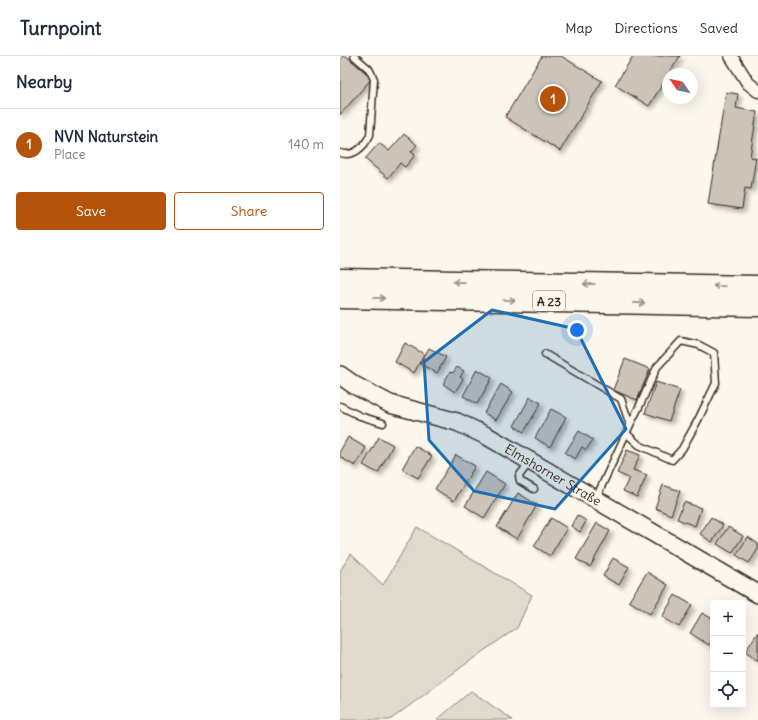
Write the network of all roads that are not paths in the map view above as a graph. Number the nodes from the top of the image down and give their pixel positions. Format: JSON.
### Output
{"nodes":[{"id":1,"x":354,"y":56,"type":"edge"},
{"id":2,"x":731,"y":56,"type":"edge"},
{"id":3,"x":758,"y":91,"type":"edge"},
{"id":4,"x":340,"y":153,"type":"edge"},
{"id":5,"x":340,"y":280,"type":"edge"},
{"id":6,"x":758,"y":287,"type":"edge"},
{"id":7,"x":340,"y":297,"type":"edge"},
{"id":8,"x":758,"y":305,"type":"edge"},
{"id":9,"x":545,"y":354,"type":"dead end"},
{"id":10,"x":340,"y":375,"type":"edge"},
{"id":11,"x":340,"y":406,"type":"edge"},
{"id":12,"x":383,"y":423,"type":"dead end"},
{"id":13,"x":630,"y":425,"type":"junction"},
{"id":14,"x":626,"y":433,"type":"junction"},
{"id":15,"x":530,"y":461,"type":"junction"},
{"id":16,"x":534,"y":489,"type":"dead end"},
{"id":17,"x":595,"y":499,"type":"junction"},
{"id":18,"x":758,"y":594,"type":"edge"}],
"edges":[{"from":1,"to":4,"type":"lane"},
{"from":2,"to":3,"type":"street"},
{"from":6,"to":5,"type":"highway","number":"A 23","one_way":true},
{"from":7,"to":8,"type":"highway","number":"A 23","one_way":true},
{"from":9,"to":13,"type":"lane"},
{"from":10,"to":15,"type":"street","name":"Elmshorner Straße"},
{"from":11,"to":12,"type":"lane"},
{"from":13,"to":14,"type":"lane"},
{"from":13,"to":14,"type":"lane"},
{"from":14,"to":17,"type":"lane"},
{"from":15,"to":16,"type":"lane"},
{"from":15,"to":17,"type":"street","name":"Elmshorner Straße"},
{"from":17,"to":18,"type":"street","name":"Elmshorner Straße"}]}
